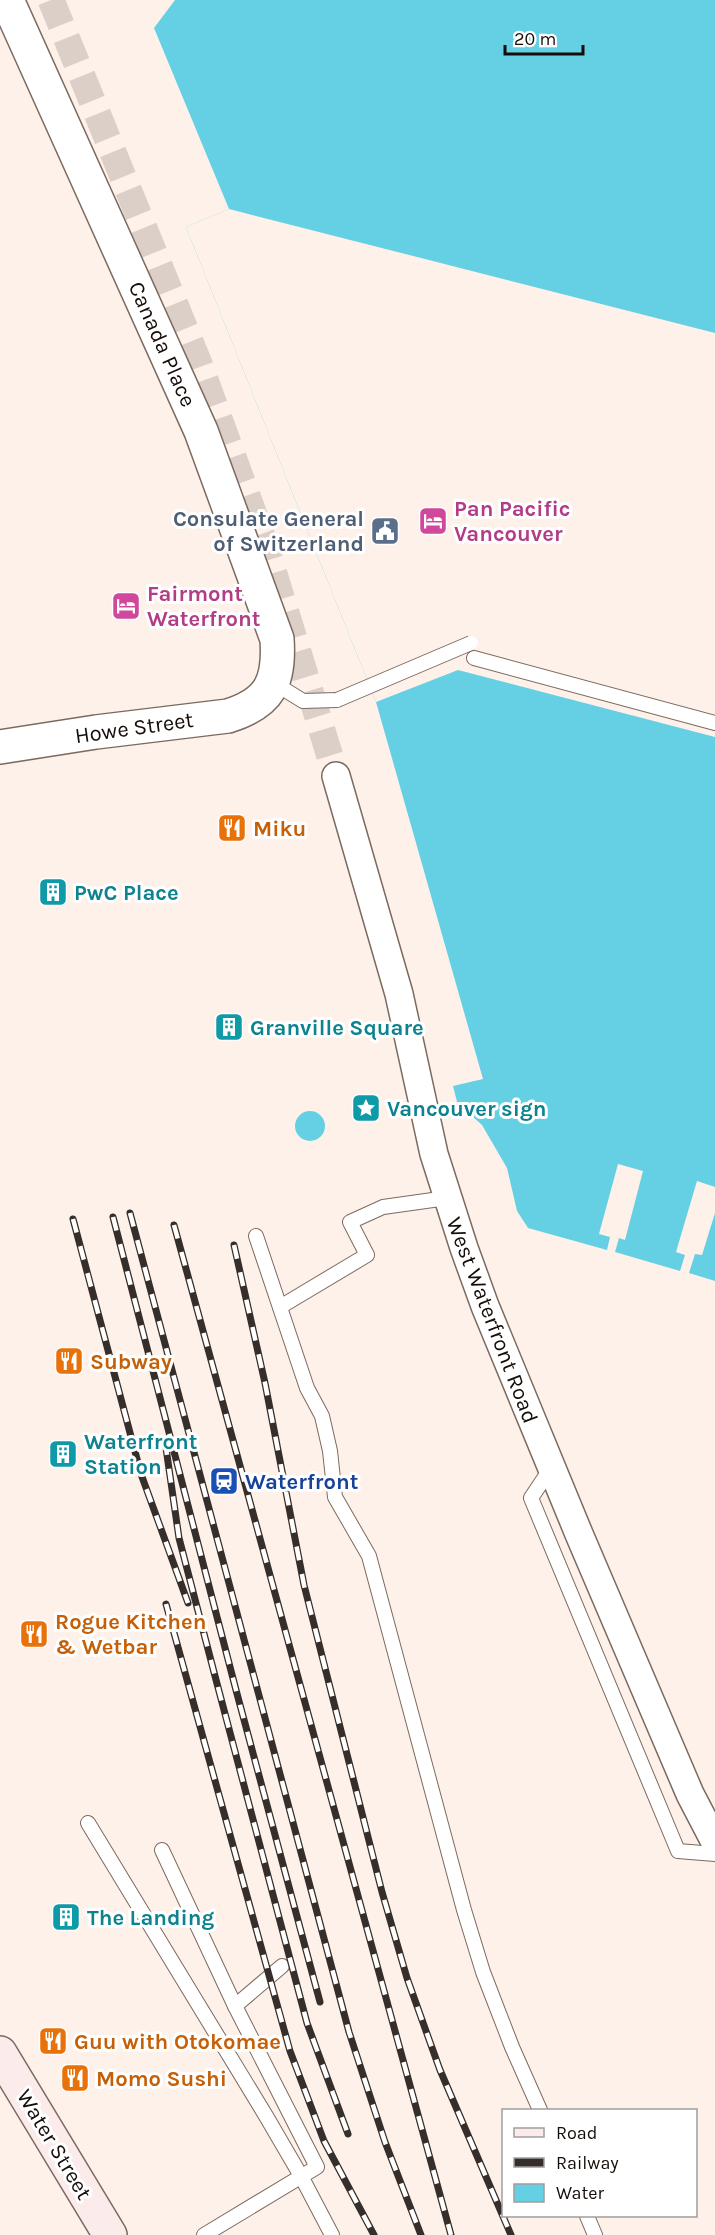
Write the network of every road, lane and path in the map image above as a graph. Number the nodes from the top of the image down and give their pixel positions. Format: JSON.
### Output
{"nodes":[{"id":1,"x":7,"y":0,"type":"edge"},
{"id":2,"x":471,"y":643,"type":"dead end"},
{"id":3,"x":474,"y":658,"type":"dead end"},
{"id":4,"x":269,"y":689,"type":"junction"},
{"id":5,"x":715,"y":723,"type":"edge"},
{"id":6,"x":0,"y":747,"type":"edge"},
{"id":7,"x":336,"y":776,"type":"tunnel mouth"},
{"id":8,"x":447,"y":1198,"type":"junction"},
{"id":9,"x":256,"y":1236,"type":"dead end"},
{"id":10,"x":280,"y":1307,"type":"junction"},
{"id":11,"x":551,"y":1468,"type":"junction"},
{"id":12,"x":88,"y":1823,"type":"dead end"},
{"id":13,"x":715,"y":1842,"type":"edge"},
{"id":14,"x":162,"y":1851,"type":"dead end"},
{"id":15,"x":715,"y":1854,"type":"edge"},
{"id":16,"x":282,"y":1966,"type":"dead end"},
{"id":17,"x":235,"y":2006,"type":"junction"},
{"id":18,"x":0,"y":2053,"type":"edge"},
{"id":19,"x":540,"y":2109,"type":"edge"},
{"id":20,"x":301,"y":2176,"type":"junction"},
{"id":21,"x":587,"y":2217,"type":"edge"},
{"id":22,"x":111,"y":2235,"type":"edge"},
{"id":23,"x":204,"y":2235,"type":"edge"},
{"id":24,"x":332,"y":2235,"type":"edge"},
{"id":25,"x":595,"y":2235,"type":"edge"}],
"edges":[{"from":1,"to":4,"type":"street","name":"Canada Place"},
{"from":2,"to":4,"type":"lane","bridge":true},
{"from":3,"to":5,"type":"lane"},
{"from":4,"to":6,"type":"street","name":"Howe Street"},
{"from":7,"to":8,"type":"street","name":"West Waterfront Road"},
{"from":8,"to":10,"type":"lane"},
{"from":8,"to":11,"type":"street","name":"West Waterfront Road"},
{"from":9,"to":10,"type":"lane"},
{"from":10,"to":19,"type":"lane"},
{"from":11,"to":13,"type":"street","name":"West Waterfront Road"},
{"from":11,"to":15,"type":"lane"},
{"from":12,"to":20,"type":"lane"},
{"from":14,"to":17,"type":"lane"},
{"from":16,"to":17,"type":"lane"},
{"from":17,"to":20,"type":"lane"},
{"from":18,"to":22,"type":"main road","name":"Water Street"},
{"from":20,"to":23,"type":"lane"},
{"from":20,"to":24,"type":"lane"},
{"from":21,"to":25,"type":"lane"}]}
